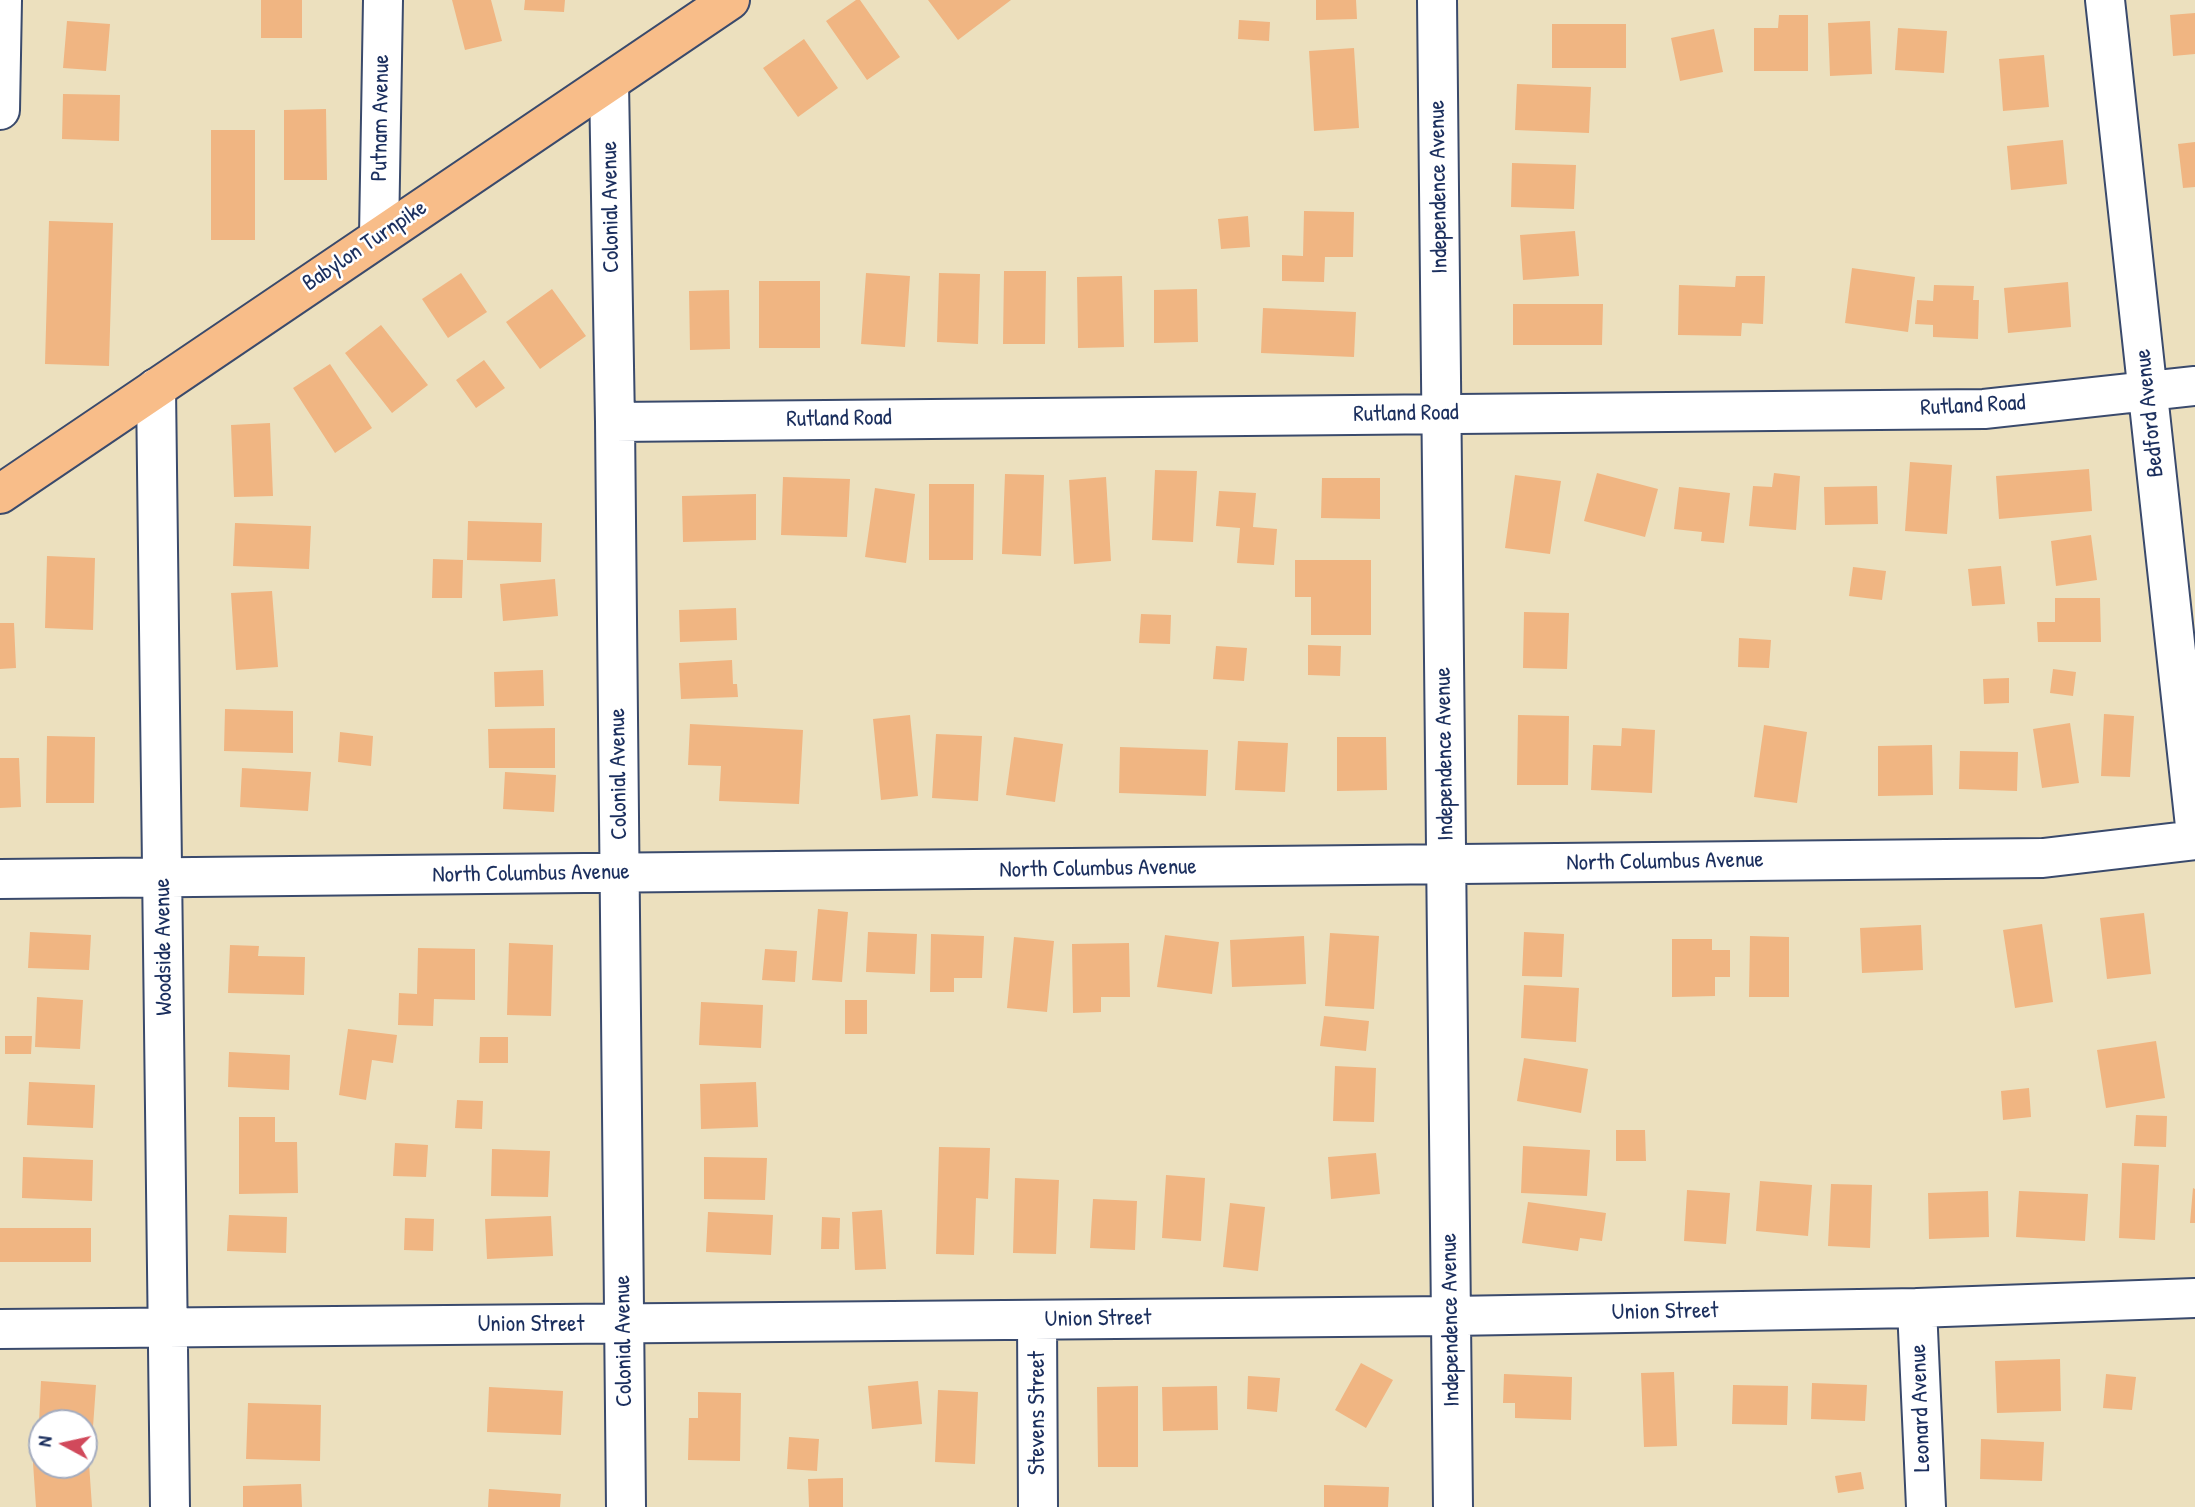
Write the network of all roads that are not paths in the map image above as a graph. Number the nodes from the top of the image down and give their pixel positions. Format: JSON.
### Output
{"nodes":[{"id":1,"x":2,"y":0,"type":"edge"},
{"id":2,"x":383,"y":0,"type":"edge"},
{"id":3,"x":730,"y":0,"type":"edge"},
{"id":4,"x":1437,"y":0,"type":"edge"},
{"id":5,"x":2105,"y":0,"type":"edge"},
{"id":6,"x":609,"y":83,"type":"junction"},
{"id":7,"x":0,"y":110,"type":"edge"},
{"id":8,"x":379,"y":236,"type":"junction"},
{"id":9,"x":2195,"y":386,"type":"edge"},
{"id":10,"x":156,"y":388,"type":"junction"},
{"id":11,"x":2148,"y":391,"type":"junction"},
{"id":12,"x":1442,"y":413,"type":"junction"},
{"id":13,"x":615,"y":422,"type":"junction"},
{"id":14,"x":0,"y":494,"type":"edge"},
{"id":15,"x":2195,"y":826,"type":"edge"},
{"id":16,"x":2195,"y":840,"type":"edge"},
{"id":17,"x":1446,"y":865,"type":"junction"},
{"id":18,"x":620,"y":874,"type":"junction"},
{"id":19,"x":163,"y":878,"type":"junction"},
{"id":20,"x":0,"y":879,"type":"edge"},
{"id":21,"x":2195,"y":1298,"type":"edge"},
{"id":22,"x":1917,"y":1308,"type":"junction"},
{"id":23,"x":1451,"y":1316,"type":"junction"},
{"id":24,"x":1037,"y":1320,"type":"junction"},
{"id":25,"x":624,"y":1324,"type":"junction"},
{"id":26,"x":168,"y":1328,"type":"junction"},
{"id":27,"x":0,"y":1329,"type":"edge"},
{"id":28,"x":170,"y":1507,"type":"edge"},
{"id":29,"x":626,"y":1507,"type":"edge"},
{"id":30,"x":1038,"y":1507,"type":"edge"},
{"id":31,"x":1453,"y":1507,"type":"edge"},
{"id":32,"x":1926,"y":1507,"type":"edge"}],
"edges":[{"from":1,"to":7,"type":"street"},
{"from":2,"to":8,"type":"street","name":"Putnam Avenue"},
{"from":3,"to":6,"type":"main road","name":"Babylon Turnpike"},
{"from":4,"to":12,"type":"street","name":"Independence Avenue"},
{"from":5,"to":11,"type":"street","name":"Bedford Avenue"},
{"from":6,"to":8,"type":"main road","name":"Babylon Turnpike"},
{"from":6,"to":13,"type":"street","name":"Colonial Avenue"},
{"from":8,"to":10,"type":"main road","name":"Babylon Turnpike"},
{"from":9,"to":11,"type":"street","name":"Rutland Road"},
{"from":10,"to":14,"type":"main road","name":"Babylon Turnpike"},
{"from":10,"to":19,"type":"street","name":"Woodside Avenue"},
{"from":11,"to":12,"type":"street","name":"Rutland Road"},
{"from":11,"to":15,"type":"street","name":"Bedford Avenue"},
{"from":12,"to":13,"type":"street","name":"Rutland Road"},
{"from":12,"to":17,"type":"street","name":"Independence Avenue"},
{"from":13,"to":18,"type":"street","name":"Colonial Avenue"},
{"from":16,"to":17,"type":"street","name":"North Columbus Avenue"},
{"from":17,"to":18,"type":"street","name":"North Columbus Avenue"},
{"from":17,"to":23,"type":"street","name":"Independence Avenue"},
{"from":18,"to":19,"type":"street","name":"North Columbus Avenue"},
{"from":18,"to":25,"type":"street","name":"Colonial Avenue"},
{"from":19,"to":20,"type":"street","name":"North Columbus Avenue"},
{"from":19,"to":26,"type":"street","name":"Woodside Avenue"},
{"from":21,"to":22,"type":"street","name":"Union Street"},
{"from":22,"to":23,"type":"street","name":"Union Street"},
{"from":22,"to":32,"type":"street","name":"Leonard Avenue"},
{"from":23,"to":24,"type":"street","name":"Union Street"},
{"from":23,"to":31,"type":"street","name":"Independence Avenue"},
{"from":24,"to":25,"type":"street","name":"Union Street"},
{"from":24,"to":30,"type":"street","name":"Stevens Street"},
{"from":25,"to":26,"type":"street","name":"Union Street"},
{"from":25,"to":29,"type":"street","name":"Colonial Avenue"},
{"from":26,"to":27,"type":"street","name":"Union Street"},
{"from":26,"to":28,"type":"street","name":"Woodside Avenue"}]}
